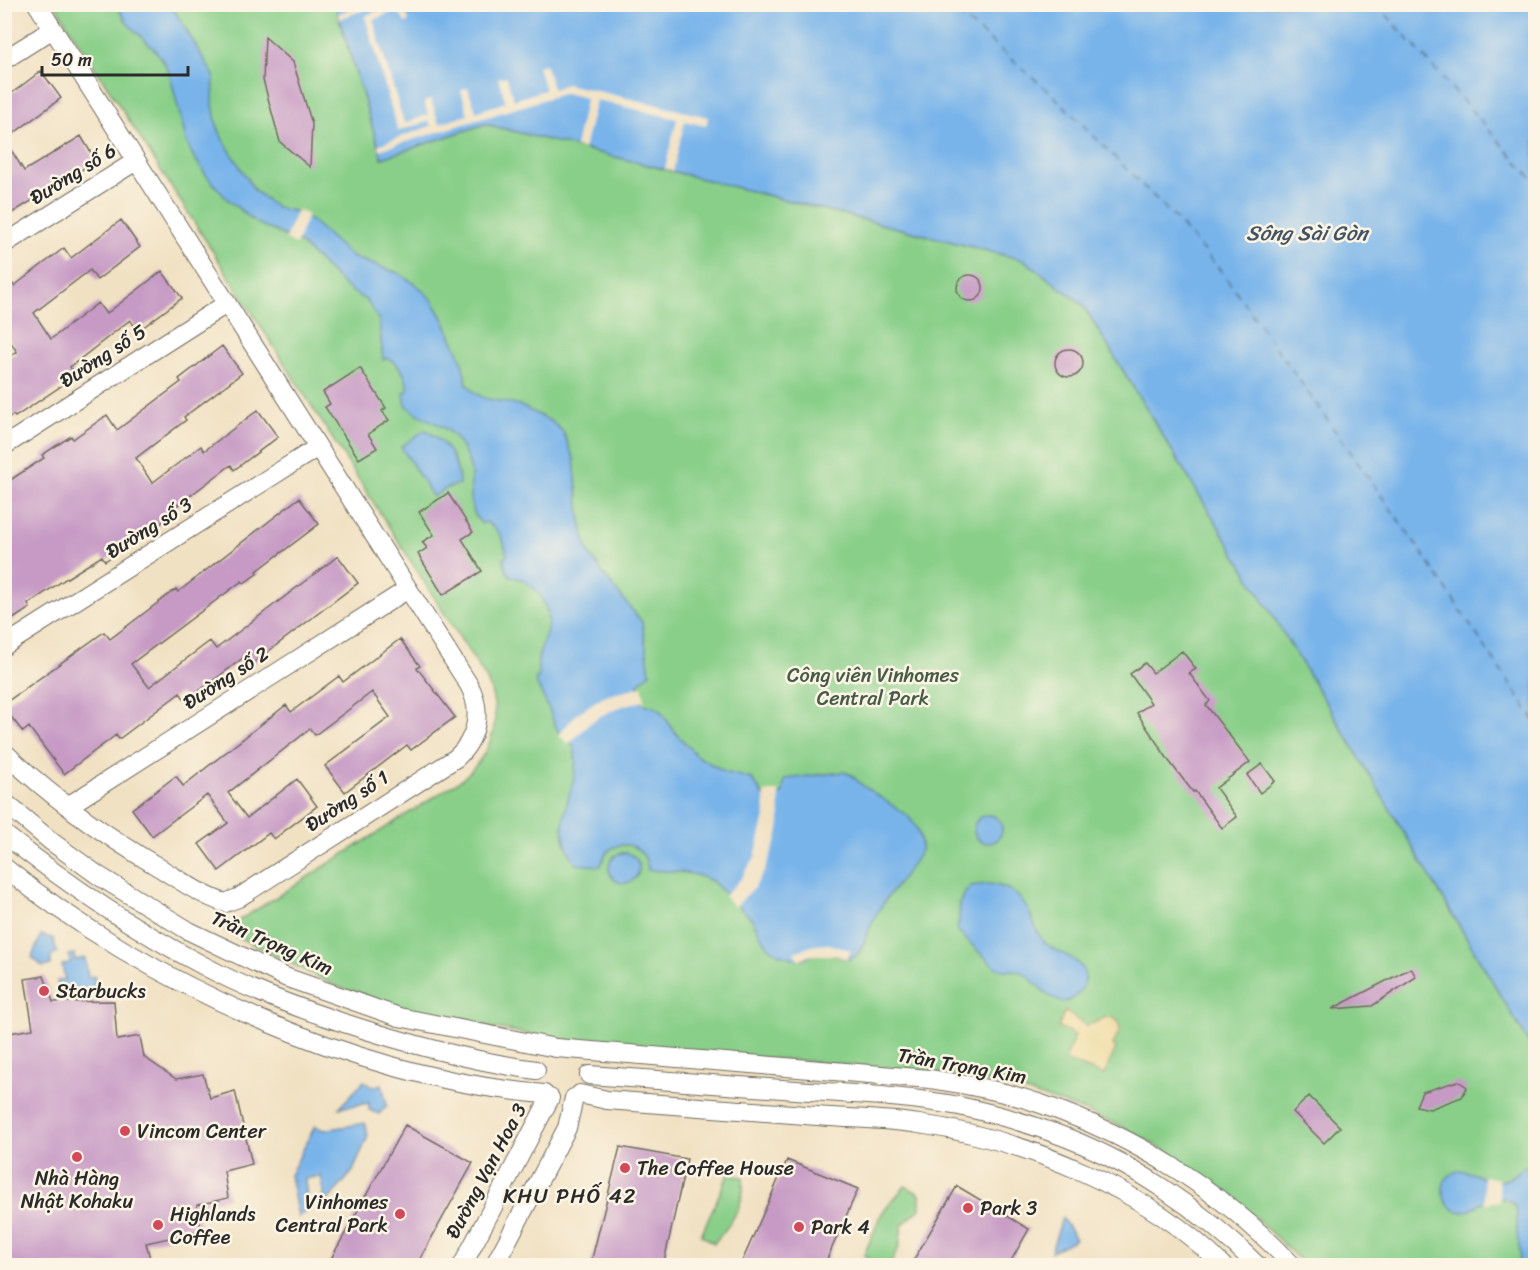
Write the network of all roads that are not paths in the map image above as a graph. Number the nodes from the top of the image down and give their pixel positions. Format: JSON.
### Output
{"nodes":[{"id":1,"x":37,"y":4,"type":"edge"},
{"id":2,"x":53,"y":29,"type":"junction"},
{"id":3,"x":4,"y":60,"type":"edge"},
{"id":4,"x":136,"y":161,"type":"junction"},
{"id":5,"x":4,"y":244,"type":"edge"},
{"id":6,"x":226,"y":304,"type":"junction"},
{"id":7,"x":4,"y":446,"type":"edge"},
{"id":8,"x":318,"y":447,"type":"junction"},
{"id":9,"x":408,"y":589,"type":"junction"},
{"id":10,"x":4,"y":646,"type":"edge"},
{"id":11,"x":4,"y":752,"type":"edge"},
{"id":12,"x":4,"y":802,"type":"edge"},
{"id":13,"x":68,"y":806,"type":"junction"},
{"id":14,"x":4,"y":834,"type":"edge"},
{"id":15,"x":4,"y":867,"type":"edge"},
{"id":16,"x":565,"y":1049,"type":"junction"},
{"id":17,"x":536,"y":1070,"type":"junction"},
{"id":18,"x":589,"y":1075,"type":"junction"},
{"id":19,"x":547,"y":1096,"type":"junction"},
{"id":20,"x":577,"y":1096,"type":"junction"},
{"id":21,"x":462,"y":1266,"type":"edge"},
{"id":22,"x":494,"y":1266,"type":"edge"},
{"id":23,"x":1223,"y":1266,"type":"edge"},
{"id":24,"x":1258,"y":1266,"type":"edge"},
{"id":25,"x":1293,"y":1266,"type":"edge"}],
"edges":[{"from":1,"to":2,"type":"street"},
{"from":2,"to":3,"type":"street"},
{"from":2,"to":4,"type":"street"},
{"from":4,"to":5,"type":"street","name":"Đường số 6"},
{"from":4,"to":6,"type":"street"},
{"from":6,"to":7,"type":"street","name":"Đường số 5"},
{"from":6,"to":8,"type":"street"},
{"from":8,"to":9,"type":"street"},
{"from":8,"to":10,"type":"street","name":"Đường số 3"},
{"from":9,"to":13,"type":"street","name":"Đường số 2"},
{"from":9,"to":13,"type":"street","name":"Đường số 1"},
{"from":11,"to":13,"type":"street"},
{"from":12,"to":16,"type":"street","name":"Trần Trọng Kim"},
{"from":14,"to":17,"type":"street"},
{"from":15,"to":19,"type":"street"},
{"from":16,"to":17,"type":"street"},
{"from":16,"to":18,"type":"street"},
{"from":16,"to":25,"type":"street","name":"Trần Trọng Kim"},
{"from":17,"to":19,"type":"street"},
{"from":18,"to":20,"type":"street"},
{"from":18,"to":24,"type":"street","name":"Trần Trọng Kim"},
{"from":19,"to":20,"type":"street"},
{"from":19,"to":21,"type":"street","name":"Đường Vạn Hoa 3"},
{"from":20,"to":22,"type":"street"},
{"from":20,"to":23,"type":"street"}]}
